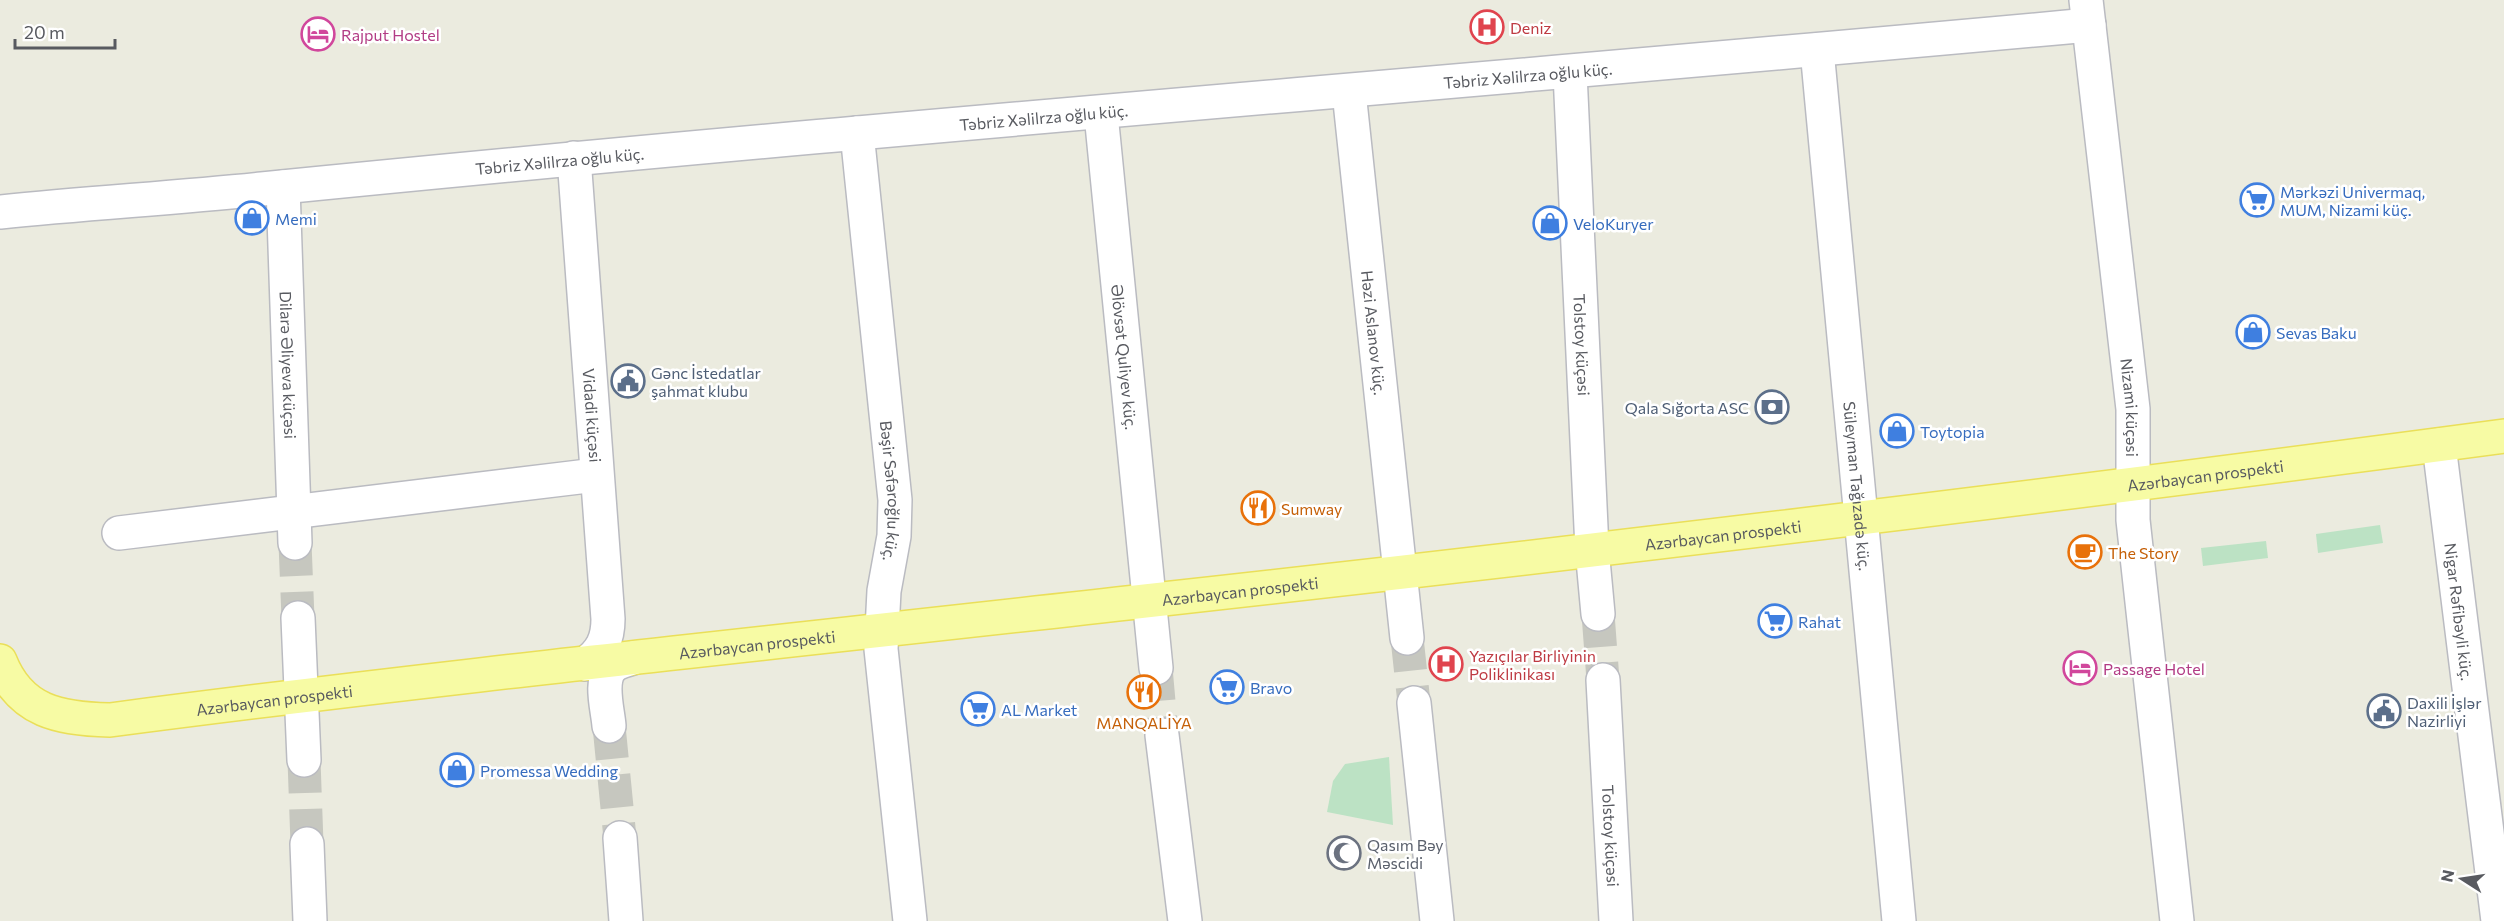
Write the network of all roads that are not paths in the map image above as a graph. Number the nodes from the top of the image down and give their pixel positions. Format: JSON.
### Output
{"nodes":[{"id":1,"x":2087,"y":12,"type":"edge"},
{"id":2,"x":1817,"y":50,"type":"junction"},
{"id":3,"x":1570,"y":73,"type":"junction"},
{"id":4,"x":1349,"y":92,"type":"junction"},
{"id":5,"x":1101,"y":114,"type":"junction"},
{"id":6,"x":857,"y":133,"type":"junction"},
{"id":7,"x":574,"y":158,"type":"junction"},
{"id":8,"x":283,"y":187,"type":"junction"},
{"id":9,"x":0,"y":212,"type":"edge"},
{"id":10,"x":2504,"y":436,"type":"edge"},
{"id":11,"x":2439,"y":445,"type":"junction"},
{"id":12,"x":596,"y":475,"type":"junction"},
{"id":13,"x":2134,"y":484,"type":"junction"},
{"id":14,"x":1863,"y":518,"type":"junction"},
{"id":15,"x":295,"y":528,"type":"junction"},
{"id":16,"x":119,"y":533,"type":"dead end"},
{"id":17,"x":1592,"y":549,"type":"junction"},
{"id":18,"x":1400,"y":572,"type":"junction"},
{"id":19,"x":1149,"y":601,"type":"junction"},
{"id":20,"x":1598,"y":614,"type":"tunnel mouth"},
{"id":21,"x":298,"y":618,"type":"tunnel mouth"},
{"id":22,"x":881,"y":630,"type":"junction"},
{"id":23,"x":1407,"y":638,"type":"tunnel mouth"},
{"id":24,"x":633,"y":658,"type":"junction"},
{"id":25,"x":0,"y":661,"type":"edge"},
{"id":26,"x":585,"y":663,"type":"junction"},
{"id":27,"x":1156,"y":668,"type":"tunnel mouth"},
{"id":28,"x":1603,"y":680,"type":"tunnel mouth"},
{"id":29,"x":301,"y":695,"type":"junction"},
{"id":30,"x":1414,"y":703,"type":"tunnel mouth"},
{"id":31,"x":609,"y":726,"type":"tunnel mouth"},
{"id":32,"x":1162,"y":735,"type":"tunnel mouth"},
{"id":33,"x":304,"y":760,"type":"tunnel mouth"},
{"id":34,"x":621,"y":838,"type":"tunnel mouth"},
{"id":35,"x":307,"y":844,"type":"tunnel mouth"},
{"id":36,"x":310,"y":921,"type":"edge"},
{"id":37,"x":627,"y":921,"type":"edge"},
{"id":38,"x":910,"y":921,"type":"edge"},
{"id":39,"x":1185,"y":921,"type":"edge"},
{"id":40,"x":1437,"y":921,"type":"edge"},
{"id":41,"x":1616,"y":921,"type":"edge"},
{"id":42,"x":1899,"y":921,"type":"edge"},
{"id":43,"x":2177,"y":921,"type":"edge"},
{"id":44,"x":2498,"y":921,"type":"edge"}],
"edges":[{"from":1,"to":2,"type":"street","name":"Təbriz Xəlilrza oğlu küç."},
{"from":1,"to":13,"type":"street","name":"Nizami küçəsi"},
{"from":2,"to":3,"type":"street","name":"Təbriz Xəlilrza oğlu küç."},
{"from":2,"to":14,"type":"street","name":"Süleyman Tağızadə küç."},
{"from":3,"to":4,"type":"street","name":"Təbriz Xəlilrza oğlu küç."},
{"from":3,"to":17,"type":"street","name":"Tolstoy küçəsi"},
{"from":4,"to":5,"type":"street","name":"Təbriz Xəlilrza oğlu küç."},
{"from":4,"to":18,"type":"street","name":"Həzi Aslanov küç."},
{"from":5,"to":6,"type":"street","name":"Təbriz Xəlilrza oğlu küç."},
{"from":5,"to":19,"type":"street","name":"Əlövsət Quliyev küç."},
{"from":6,"to":7,"type":"street","name":"Təbriz Xəlilrza oğlu küç."},
{"from":6,"to":22,"type":"street","name":"Bəşir Səfəroğlu küç."},
{"from":7,"to":8,"type":"street","name":"Təbriz Xəlilrza oğlu küç."},
{"from":7,"to":12,"type":"street","name":"Vidadi küçəsi"},
{"from":8,"to":9,"type":"street","name":"Təbriz Xəlilrza oğlu küç."},
{"from":8,"to":15,"type":"street","name":"Dilarə Əliyeva küçəsi"},
{"from":10,"to":11,"type":"main road","name":"Azərbaycan prospekti"},
{"from":11,"to":13,"type":"main road","name":"Azərbaycan prospekti"},
{"from":11,"to":44,"type":"street","name":"Nigar Rəfibəyli küç."},
{"from":12,"to":15,"type":"street"},
{"from":12,"to":26,"type":"street","name":"Vidadi küçəsi"},
{"from":13,"to":14,"type":"main road","name":"Azərbaycan prospekti"},
{"from":13,"to":43,"type":"street","name":"Nizami küçəsi"},
{"from":14,"to":17,"type":"main road","name":"Azərbaycan prospekti"},
{"from":14,"to":42,"type":"street","name":"Süleyman Tağızadə küç."},
{"from":15,"to":16,"type":"street"},
{"from":17,"to":18,"type":"main road","name":"Azərbaycan prospekti"},
{"from":17,"to":20,"type":"street","name":"Tolstoy küçəsi"},
{"from":18,"to":19,"type":"main road","name":"Azərbaycan prospekti"},
{"from":18,"to":23,"type":"street","name":"Həzi Aslanov küç."},
{"from":19,"to":22,"type":"main road","name":"Azərbaycan prospekti"},
{"from":19,"to":27,"type":"street","name":"Əlövsət Quliyev küç."},
{"from":21,"to":29,"type":"street"},
{"from":22,"to":24,"type":"main road","name":"Azərbaycan prospekti"},
{"from":22,"to":38,"type":"street","name":"Bəşir Səfəroğlu küç."},
{"from":24,"to":26,"type":"main road","name":"Azərbaycan prospekti"},
{"from":24,"to":31,"type":"street"},
{"from":25,"to":29,"type":"main road","name":"Azərbaycan prospekti"},
{"from":26,"to":29,"type":"main road","name":"Azərbaycan prospekti"},
{"from":28,"to":41,"type":"street","name":"Tolstoy küçəsi"},
{"from":29,"to":33,"type":"street"},
{"from":30,"to":40,"type":"street"},
{"from":32,"to":39,"type":"street"},
{"from":34,"to":37,"type":"street"},
{"from":35,"to":36,"type":"street"}]}
